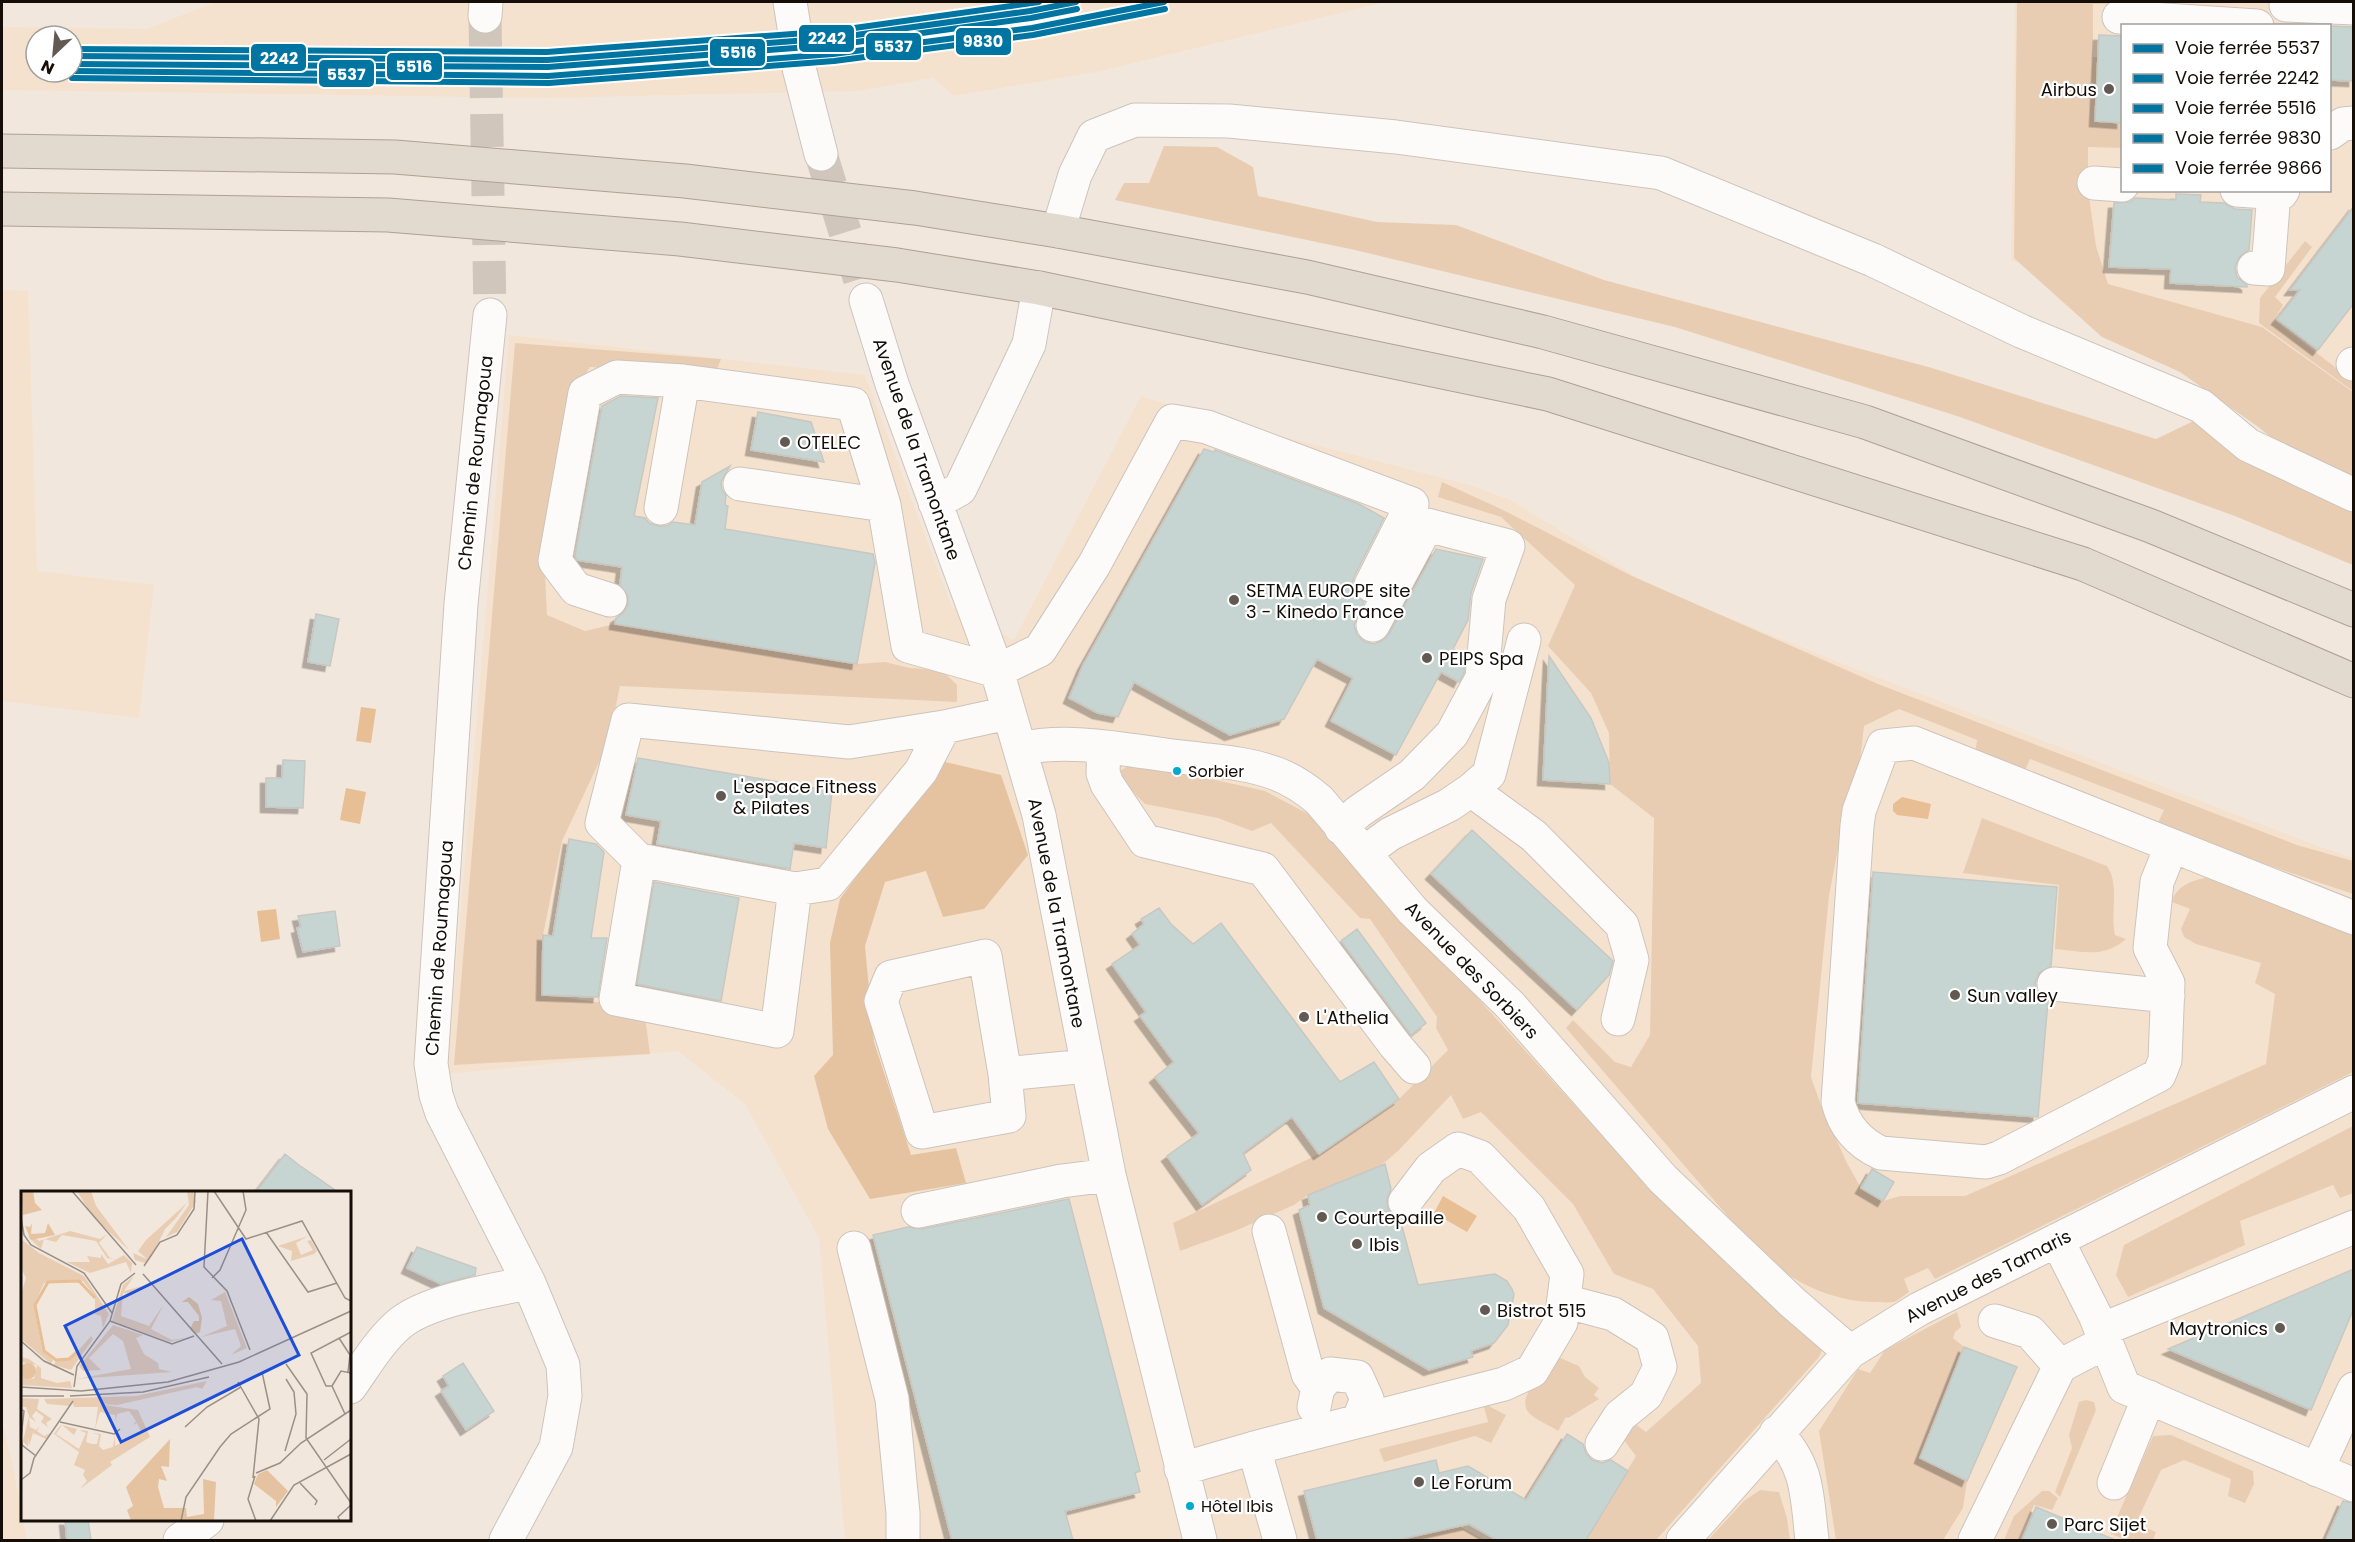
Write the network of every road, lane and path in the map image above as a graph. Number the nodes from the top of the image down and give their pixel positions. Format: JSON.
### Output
{"nodes":[{"id":1,"x":2286,"y":5,"type":"dead end"},
{"id":2,"x":2354,"y":8,"type":"edge"},
{"id":3,"x":2119,"y":16,"type":"dead end"},
{"id":4,"x":2230,"y":24,"type":"edge"},
{"id":5,"x":800,"y":68,"type":"tunnel mouth"},
{"id":6,"x":2354,"y":123,"type":"edge"},
{"id":7,"x":2331,"y":132,"type":"edge"},
{"id":8,"x":2,"y":151,"type":"edge"},
{"id":9,"x":821,"y":154,"type":"tunnel mouth"},
{"id":10,"x":2278,"y":192,"type":"edge"},
{"id":11,"x":2,"y":209,"type":"edge"},
{"id":12,"x":1058,"y":231,"type":"junction"},
{"id":13,"x":2254,"y":268,"type":"dead end"},
{"id":14,"x":1040,"y":288,"type":"junction"},
{"id":15,"x":866,"y":300,"type":"tunnel mouth"},
{"id":16,"x":490,"y":315,"type":"tunnel mouth"},
{"id":17,"x":683,"y":381,"type":"junction"},
{"id":18,"x":740,"y":484,"type":"dead end"},
{"id":19,"x":2354,"y":495,"type":"edge"},
{"id":20,"x":934,"y":503,"type":"junction"},
{"id":21,"x":884,"y":505,"type":"junction"},
{"id":22,"x":661,"y":508,"type":"dead end"},
{"id":23,"x":1371,"y":585,"type":"dead end"},
{"id":24,"x":610,"y":600,"type":"dead end"},
{"id":25,"x":2354,"y":610,"type":"edge"},
{"id":26,"x":1373,"y":625,"type":"dead end"},
{"id":27,"x":1524,"y":640,"type":"dead end"},
{"id":28,"x":997,"y":671,"type":"junction"},
{"id":29,"x":2354,"y":681,"type":"edge"},
{"id":30,"x":1008,"y":713,"type":"junction"},
{"id":31,"x":944,"y":728,"type":"junction"},
{"id":32,"x":1104,"y":747,"type":"junction"},
{"id":33,"x":1020,"y":749,"type":"junction"},
{"id":34,"x":1472,"y":790,"type":"junction"},
{"id":35,"x":1341,"y":828,"type":"junction"},
{"id":36,"x":2171,"y":847,"type":"junction"},
{"id":37,"x":1364,"y":853,"type":"junction"},
{"id":38,"x":639,"y":860,"type":"junction"},
{"id":39,"x":795,"y":889,"type":"junction"},
{"id":40,"x":2354,"y":918,"type":"edge"},
{"id":41,"x":2054,"y":984,"type":"dead end"},
{"id":42,"x":2168,"y":996,"type":"junction"},
{"id":43,"x":1618,"y":1019,"type":"dead end"},
{"id":44,"x":1087,"y":1066,"type":"junction"},
{"id":45,"x":1414,"y":1067,"type":"dead end"},
{"id":46,"x":1005,"y":1074,"type":"junction"},
{"id":47,"x":2354,"y":1092,"type":"edge"},
{"id":48,"x":1109,"y":1176,"type":"junction"},
{"id":49,"x":1405,"y":1202,"type":"dead end"},
{"id":50,"x":918,"y":1211,"type":"dead end"},
{"id":51,"x":2354,"y":1227,"type":"edge"},
{"id":52,"x":1269,"y":1231,"type":"dead end"},
{"id":53,"x":2057,"y":1240,"type":"junction"},
{"id":54,"x":854,"y":1248,"type":"dead end"},
{"id":55,"x":528,"y":1283,"type":"junction"},
{"id":56,"x":1564,"y":1301,"type":"junction"},
{"id":57,"x":1995,"y":1321,"type":"dead end"},
{"id":58,"x":2103,"y":1336,"type":"junction"},
{"id":59,"x":1850,"y":1352,"type":"junction"},
{"id":60,"x":2060,"y":1366,"type":"junction"},
{"id":61,"x":351,"y":1386,"type":"edge"},
{"id":62,"x":1318,"y":1388,"type":"junction"},
{"id":63,"x":2354,"y":1389,"type":"edge"},
{"id":64,"x":2149,"y":1397,"type":"junction"},
{"id":65,"x":1358,"y":1421,"type":"junction"},
{"id":66,"x":1320,"y":1431,"type":"junction"},
{"id":67,"x":1776,"y":1433,"type":"junction"},
{"id":68,"x":1602,"y":1444,"type":"dead end"},
{"id":69,"x":1254,"y":1448,"type":"junction"},
{"id":70,"x":1181,"y":1469,"type":"junction"},
{"id":71,"x":2317,"y":1470,"type":"junction"},
{"id":72,"x":2114,"y":1483,"type":"dead end"},
{"id":73,"x":2354,"y":1485,"type":"edge"},
{"id":74,"x":206,"y":1521,"type":"edge"},
{"id":75,"x":180,"y":1540,"type":"edge"},
{"id":76,"x":506,"y":1540,"type":"edge"},
{"id":77,"x":903,"y":1540,"type":"edge"},
{"id":78,"x":1200,"y":1540,"type":"edge"},
{"id":79,"x":1280,"y":1540,"type":"edge"},
{"id":80,"x":1683,"y":1540,"type":"edge"},
{"id":81,"x":1812,"y":1540,"type":"edge"},
{"id":82,"x":1975,"y":1540,"type":"edge"}],
"edges":[{"from":1,"to":2,"type":"street"},
{"from":3,"to":4,"type":"street"},
{"from":5,"to":9,"type":"street"},
{"from":6,"to":7,"type":"street"},
{"from":8,"to":12,"type":"highway"},
{"from":10,"to":13,"type":"street"},
{"from":11,"to":14,"type":"highway"},
{"from":12,"to":19,"type":"street"},
{"from":12,"to":25,"type":"highway"},
{"from":14,"to":20,"type":"street"},
{"from":14,"to":29,"type":"highway"},
{"from":15,"to":20,"type":"street","name":"Avenue de la Tramontane"},
{"from":16,"to":55,"type":"street","name":"Chemin de Roumagoua"},
{"from":17,"to":21,"type":"street"},
{"from":17,"to":22,"type":"street"},
{"from":17,"to":24,"type":"street"},
{"from":18,"to":21,"type":"street"},
{"from":20,"to":28,"type":"street","name":"Avenue de la Tramontane"},
{"from":21,"to":28,"type":"street"},
{"from":23,"to":28,"type":"street"},
{"from":26,"to":35,"type":"street"},
{"from":27,"to":34,"type":"street"},
{"from":28,"to":30,"type":"street","name":"Avenue de la Tramontane"},
{"from":30,"to":31,"type":"street"},
{"from":30,"to":33,"type":"street","name":"Avenue de la Tramontane"},
{"from":31,"to":38,"type":"street"},
{"from":31,"to":39,"type":"street"},
{"from":32,"to":33,"type":"street","name":"Avenue des Sorbiers"},
{"from":32,"to":35,"type":"street","name":"Avenue des Sorbiers"},
{"from":32,"to":45,"type":"street"},
{"from":33,"to":44,"type":"street","name":"Avenue de la Tramontane"},
{"from":34,"to":37,"type":"street"},
{"from":34,"to":43,"type":"street"},
{"from":35,"to":37,"type":"street","name":"Avenue des Sorbiers"},
{"from":36,"to":40,"type":"street"},
{"from":36,"to":42,"type":"street"},
{"from":36,"to":42,"type":"street"},
{"from":37,"to":59,"type":"street","name":"Avenue des Sorbiers"},
{"from":38,"to":39,"type":"street"},
{"from":38,"to":39,"type":"street"},
{"from":41,"to":42,"type":"street"},
{"from":44,"to":46,"type":"street"},
{"from":44,"to":48,"type":"street","name":"Avenue de la Tramontane"},
{"from":46,"to":46,"type":"street"},
{"from":47,"to":53,"type":"street","name":"Avenue des Tamaris"},
{"from":48,"to":50,"type":"street"},
{"from":48,"to":70,"type":"street","name":"Avenue de la Tramontane"},
{"from":49,"to":56,"type":"street"},
{"from":51,"to":58,"type":"street"},
{"from":52,"to":62,"type":"street"},
{"from":53,"to":58,"type":"street"},
{"from":53,"to":59,"type":"street","name":"Avenue des Tamaris"},
{"from":54,"to":77,"type":"street"},
{"from":55,"to":61,"type":"street"},
{"from":55,"to":76,"type":"street","name":"Chemin de Roumagoua"},
{"from":56,"to":65,"type":"street"},
{"from":56,"to":68,"type":"street"},
{"from":57,"to":60,"type":"street"},
{"from":58,"to":60,"type":"street"},
{"from":58,"to":64,"type":"street"},
{"from":59,"to":67,"type":"street","name":"Avenue des Tamaris"},
{"from":60,"to":82,"type":"street"},
{"from":62,"to":65,"type":"street"},
{"from":62,"to":66,"type":"street"},
{"from":63,"to":71,"type":"street"},
{"from":64,"to":71,"type":"street"},
{"from":64,"to":72,"type":"street"},
{"from":65,"to":66,"type":"street"},
{"from":66,"to":69,"type":"street"},
{"from":67,"to":80,"type":"street","name":"Avenue des Tamaris"},
{"from":67,"to":81,"type":"street"},
{"from":69,"to":70,"type":"street"},
{"from":69,"to":79,"type":"street"},
{"from":70,"to":78,"type":"street","name":"Avenue de la Tramontane"},
{"from":71,"to":73,"type":"street"},
{"from":74,"to":75,"type":"street"}]}
